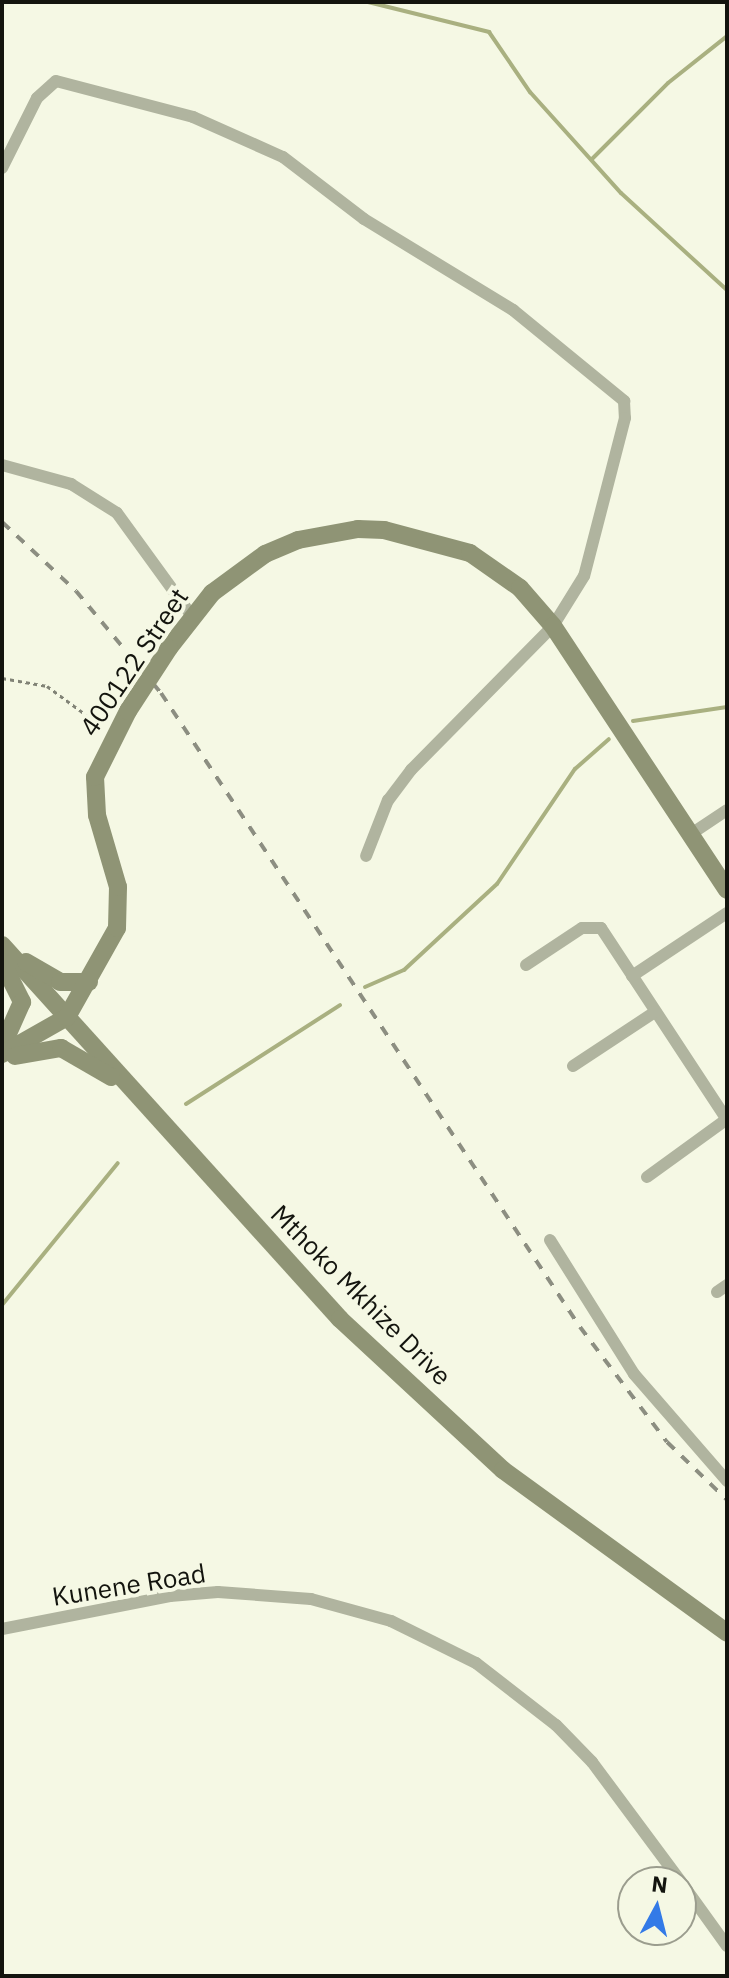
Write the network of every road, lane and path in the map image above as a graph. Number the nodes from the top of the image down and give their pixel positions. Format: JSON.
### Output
{"nodes":[{"id":1,"x":2,"y":168,"type":"edge"},
{"id":2,"x":2,"y":465,"type":"edge"},
{"id":3,"x":191,"y":615,"type":"junction"},
{"id":4,"x":553,"y":626,"type":"junction"},
{"id":5,"x":2,"y":678,"type":"edge"},
{"id":6,"x":113,"y":735,"type":"junction"},
{"id":7,"x":727,"y":810,"type":"edge"},
{"id":8,"x":691,"y":834,"type":"junction"},
{"id":9,"x":366,"y":856,"type":"dead end"},
{"id":10,"x":727,"y":890,"type":"edge"},
{"id":11,"x":727,"y":913,"type":"edge"},
{"id":12,"x":2,"y":951,"type":"edge"},
{"id":13,"x":526,"y":965,"type":"dead end"},
{"id":14,"x":632,"y":976,"type":"junction"},
{"id":15,"x":89,"y":982,"type":"junction"},
{"id":16,"x":655,"y":1012,"type":"junction"},
{"id":17,"x":67,"y":1017,"type":"junction"},
{"id":18,"x":2,"y":1047,"type":"edge"},
{"id":19,"x":2,"y":1054,"type":"edge"},
{"id":20,"x":2,"y":1061,"type":"edge"},
{"id":21,"x":573,"y":1066,"type":"dead end"},
{"id":22,"x":136,"y":1095,"type":"junction"},
{"id":23,"x":727,"y":1120,"type":"edge"},
{"id":24,"x":647,"y":1177,"type":"dead end"},
{"id":25,"x":550,"y":1240,"type":"dead end"},
{"id":26,"x":727,"y":1481,"type":"edge"},
{"id":27,"x":2,"y":1629,"type":"edge"},
{"id":28,"x":727,"y":1633,"type":"edge"},
{"id":29,"x":669,"y":1866,"type":"edge"},
{"id":30,"x":697,"y":1904,"type":"edge"},
{"id":31,"x":727,"y":1946,"type":"edge"}],
"edges":[{"from":1,"to":4,"type":"street"},
{"from":2,"to":3,"type":"street"},
{"from":3,"to":4,"type":"street","name":"400122 Street"},
{"from":3,"to":6,"type":"street","name":"400122 Street","bridge":true},
{"from":4,"to":8,"type":"street","name":"400122 Street"},
{"from":4,"to":9,"type":"street"},
{"from":5,"to":6,"type":"path"},
{"from":6,"to":15,"type":"street","name":"400122 Street"},
{"from":7,"to":8,"type":"street"},
{"from":8,"to":10,"type":"street","name":"400122 Street"},
{"from":11,"to":14,"type":"street"},
{"from":12,"to":15,"type":"street"},
{"from":12,"to":17,"type":"street","name":"Mthoko Mkhize Drive"},
{"from":12,"to":18,"type":"street"},
{"from":13,"to":14,"type":"street"},
{"from":14,"to":16,"type":"street"},
{"from":15,"to":17,"type":"street","name":"400122 Street"},
{"from":16,"to":21,"type":"street"},
{"from":16,"to":23,"type":"street"},
{"from":17,"to":19,"type":"street"},
{"from":17,"to":22,"type":"street","name":"Mthoko Mkhize Drive"},
{"from":20,"to":22,"type":"street"},
{"from":22,"to":28,"type":"street","name":"Mthoko Mkhize Drive"},
{"from":23,"to":24,"type":"street"},
{"from":25,"to":26,"type":"street"},
{"from":27,"to":29,"type":"street","name":"Kunene Road"},
{"from":30,"to":31,"type":"street","name":"Kunene Road"}]}
